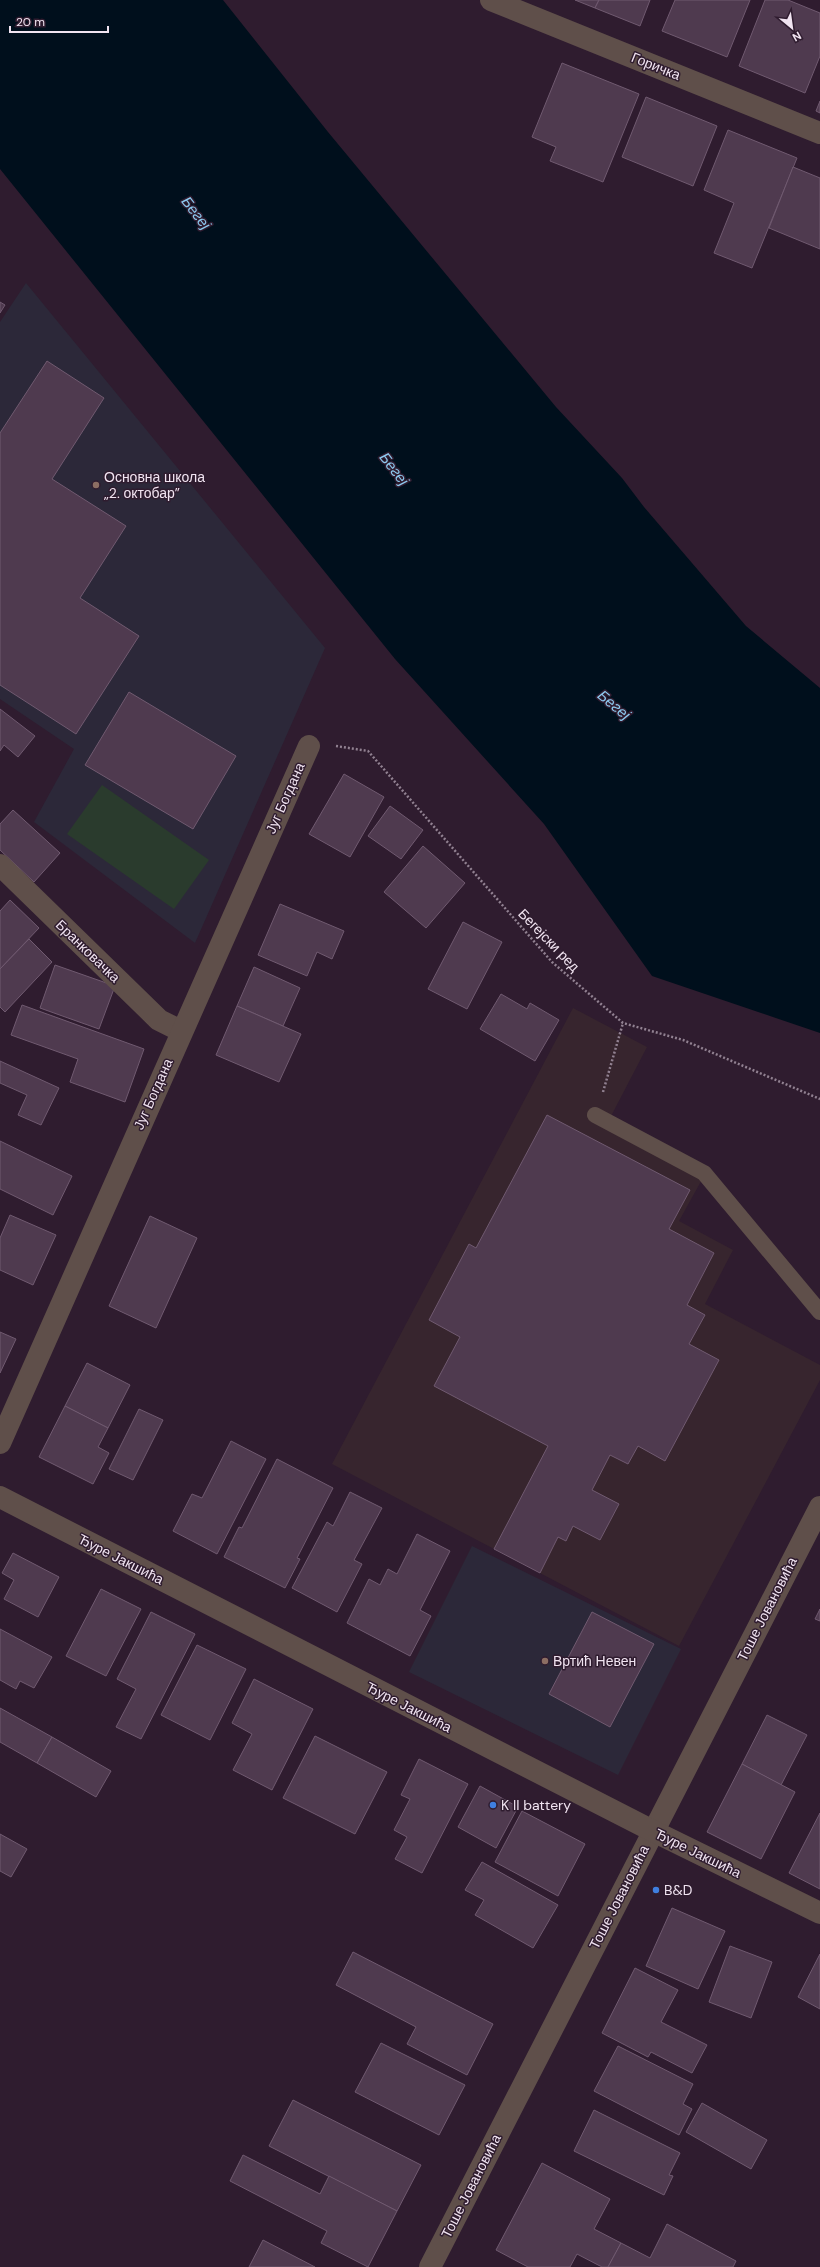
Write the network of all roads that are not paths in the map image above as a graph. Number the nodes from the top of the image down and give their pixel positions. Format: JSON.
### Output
{"nodes":[{"id":1,"x":491,"y":0,"type":"edge"},
{"id":2,"x":820,"y":133,"type":"edge"},
{"id":3,"x":309,"y":746,"type":"road end"},
{"id":4,"x":0,"y":865,"type":"edge"},
{"id":5,"x":181,"y":1031,"type":"junction"},
{"id":6,"x":596,"y":1115,"type":"road end"},
{"id":7,"x":820,"y":1312,"type":"edge"},
{"id":8,"x":0,"y":1443,"type":"edge"},
{"id":9,"x":0,"y":1497,"type":"edge"},
{"id":10,"x":820,"y":1507,"type":"edge"},
{"id":11,"x":653,"y":1831,"type":"junction"},
{"id":12,"x":820,"y":1913,"type":"edge"},
{"id":13,"x":430,"y":2267,"type":"edge"}],
"edges":[{"from":1,"to":2,"type":"street","name":"Горичка"},
{"from":3,"to":5,"type":"street","name":"Југ Богдана"},
{"from":4,"to":5,"type":"street","name":"Бранковачка"},
{"from":5,"to":8,"type":"street","name":"Југ Богдана"},
{"from":6,"to":7,"type":"lane"},
{"from":9,"to":11,"type":"street","name":"Ђуре Јакшића"},
{"from":10,"to":11,"type":"street","name":"Тоше Јовановића"},
{"from":11,"to":12,"type":"street","name":"Ђуре Јакшића"},
{"from":11,"to":13,"type":"street","name":"Тоше Јовановића"}]}
